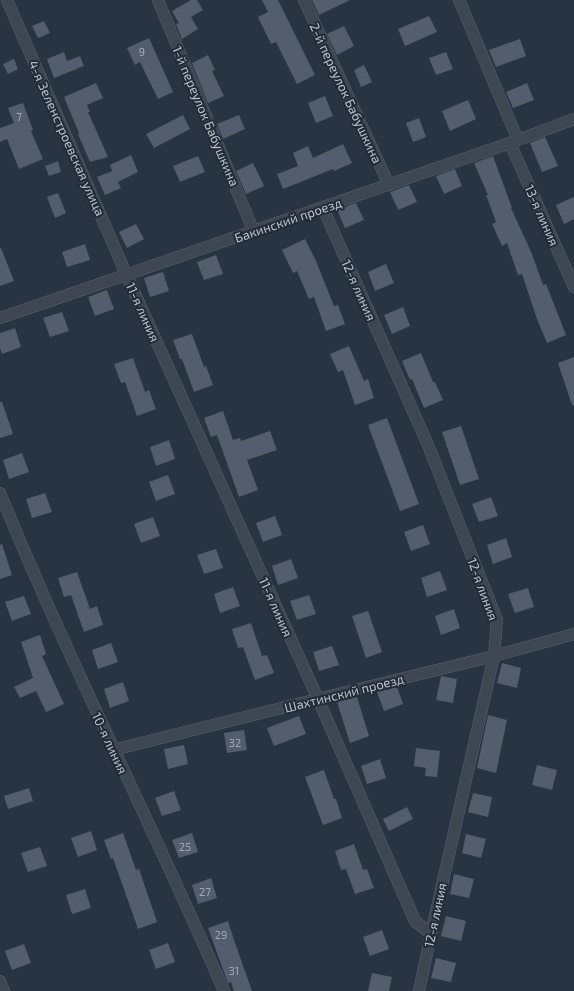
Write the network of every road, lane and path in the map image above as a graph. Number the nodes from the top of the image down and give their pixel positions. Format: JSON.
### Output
{"nodes":[{"id":1,"x":7,"y":0,"type":"edge"},
{"id":2,"x":158,"y":0,"type":"edge"},
{"id":3,"x":304,"y":0,"type":"edge"},
{"id":4,"x":459,"y":0,"type":"edge"},
{"id":5,"x":574,"y":119,"type":"edge"},
{"id":6,"x":514,"y":142,"type":"junction"},
{"id":7,"x":389,"y":185,"type":"junction"},
{"id":8,"x":323,"y":208,"type":"junction"},
{"id":9,"x":254,"y":232,"type":"junction"},
{"id":10,"x":127,"y":276,"type":"junction"},
{"id":11,"x":574,"y":287,"type":"edge"},
{"id":12,"x":0,"y":318,"type":"edge"},
{"id":13,"x":0,"y":493,"type":"edge"},
{"id":14,"x":574,"y":634,"type":"edge"},
{"id":15,"x":494,"y":656,"type":"junction"},
{"id":16,"x":318,"y":699,"type":"junction"},
{"id":17,"x":113,"y":750,"type":"junction"},
{"id":18,"x":431,"y":934,"type":"junction"},
{"id":19,"x":0,"y":981,"type":"edge"},
{"id":20,"x":4,"y":991,"type":"edge"},
{"id":21,"x":224,"y":991,"type":"edge"},
{"id":22,"x":419,"y":991,"type":"edge"}],
"edges":[{"from":1,"to":10,"type":"street","name":"4-я Зеленстроевская улица"},
{"from":2,"to":9,"type":"street","name":"1-й переулок Бабушкина"},
{"from":3,"to":7,"type":"street","name":"2-й переулок Бабушкина"},
{"from":4,"to":6,"type":"street","name":"13-я линия"},
{"from":5,"to":6,"type":"street","name":"Бакинский проезд"},
{"from":6,"to":7,"type":"street","name":"Бакинский проезд"},
{"from":6,"to":11,"type":"street","name":"13-я линия"},
{"from":7,"to":8,"type":"street","name":"Бакинский проезд"},
{"from":8,"to":9,"type":"street","name":"Бакинский проезд"},
{"from":8,"to":15,"type":"street","name":"12-я линия"},
{"from":9,"to":10,"type":"street","name":"Бакинский проезд"},
{"from":10,"to":12,"type":"street","name":"Бакинский проезд"},
{"from":10,"to":16,"type":"street","name":"11-я линия"},
{"from":13,"to":17,"type":"street","name":"10-я линия"},
{"from":14,"to":15,"type":"street","name":"Шахтинский проезд"},
{"from":15,"to":16,"type":"street","name":"Шахтинский проезд"},
{"from":15,"to":18,"type":"street","name":"12-я линия"},
{"from":16,"to":17,"type":"street","name":"Шахтинский проезд"},
{"from":16,"to":18,"type":"street","name":"11-я линия"},
{"from":17,"to":21,"type":"street","name":"10-я линия"},
{"from":18,"to":22,"type":"street","name":"12-я линия"},
{"from":19,"to":20,"type":"street"}]}
